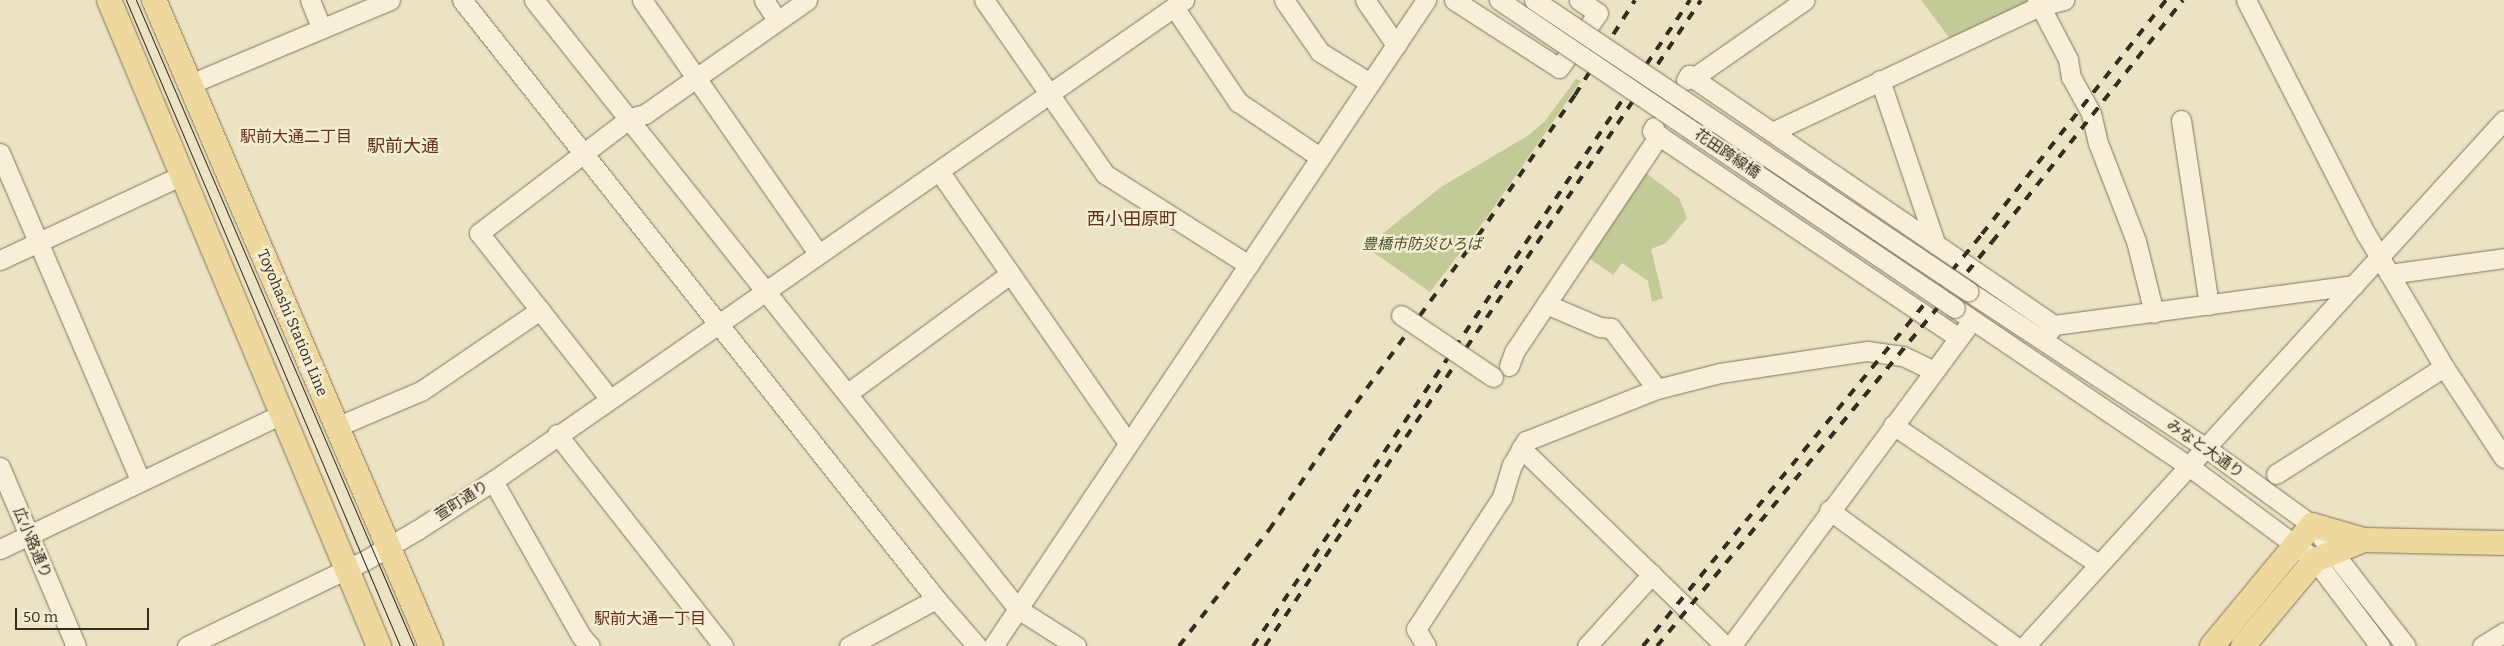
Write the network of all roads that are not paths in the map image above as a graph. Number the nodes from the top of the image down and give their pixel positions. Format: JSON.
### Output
{"nodes":[{"id":1,"x":109,"y":0,"type":"edge"},
{"id":2,"x":154,"y":0,"type":"edge"},
{"id":3,"x":310,"y":0,"type":"edge"},
{"id":4,"x":390,"y":0,"type":"edge"},
{"id":5,"x":462,"y":0,"type":"edge"},
{"id":6,"x":534,"y":0,"type":"edge"},
{"id":7,"x":642,"y":0,"type":"edge"},
{"id":8,"x":764,"y":0,"type":"edge"},
{"id":9,"x":807,"y":0,"type":"edge"},
{"id":10,"x":984,"y":0,"type":"edge"},
{"id":11,"x":1284,"y":0,"type":"edge"},
{"id":12,"x":1365,"y":0,"type":"edge"},
{"id":13,"x":1426,"y":0,"type":"edge"},
{"id":14,"x":1454,"y":0,"type":"edge"},
{"id":15,"x":1498,"y":0,"type":"edge"},
{"id":16,"x":1534,"y":0,"type":"edge"},
{"id":17,"x":1579,"y":0,"type":"edge"},
{"id":18,"x":1805,"y":0,"type":"edge"},
{"id":19,"x":2064,"y":0,"type":"edge"},
{"id":20,"x":2246,"y":0,"type":"edge"},
{"id":21,"x":1179,"y":3,"type":"edge"},
{"id":22,"x":2039,"y":3,"type":"edge"},
{"id":23,"x":777,"y":20,"type":"junction"},
{"id":24,"x":322,"y":27,"type":"junction"},
{"id":25,"x":1396,"y":45,"type":"junction"},
{"id":26,"x":696,"y":78,"type":"junction"},
{"id":27,"x":1880,"y":80,"type":"junction"},
{"id":28,"x":190,"y":84,"type":"junction"},
{"id":29,"x":1370,"y":84,"type":"junction"},
{"id":30,"x":1049,"y":95,"type":"junction"},
{"id":31,"x":630,"y":118,"type":"junction"},
{"id":32,"x":2181,"y":120,"type":"dead end"},
{"id":33,"x":2504,"y":120,"type":"edge"},
{"id":34,"x":1772,"y":132,"type":"junction"},
{"id":35,"x":0,"y":152,"type":"edge"},
{"id":36,"x":585,"y":153,"type":"junction"},
{"id":37,"x":1320,"y":157,"type":"junction"},
{"id":38,"x":939,"y":171,"type":"junction"},
{"id":39,"x":182,"y":175,"type":"junction"},
{"id":40,"x":38,"y":242,"type":"junction"},
{"id":41,"x":1936,"y":244,"type":"junction"},
{"id":42,"x":818,"y":253,"type":"junction"},
{"id":43,"x":2382,"y":257,"type":"junction"},
{"id":44,"x":2504,"y":258,"type":"edge"},
{"id":45,"x":0,"y":260,"type":"edge"},
{"id":46,"x":1249,"y":265,"type":"junction"},
{"id":47,"x":1010,"y":274,"type":"junction"},
{"id":48,"x":2389,"y":274,"type":"junction"},
{"id":49,"x":2354,"y":285,"type":"junction"},
{"id":50,"x":764,"y":290,"type":"junction"},
{"id":51,"x":1968,"y":291,"type":"joint"},
{"id":52,"x":1546,"y":304,"type":"junction"},
{"id":53,"x":2210,"y":305,"type":"junction"},
{"id":54,"x":1955,"y":308,"type":"joint"},
{"id":55,"x":540,"y":310,"type":"junction"},
{"id":56,"x":2154,"y":313,"type":"junction"},
{"id":57,"x":1401,"y":315,"type":"dead end"},
{"id":58,"x":1972,"y":320,"type":"junction"},
{"id":59,"x":718,"y":323,"type":"junction"},
{"id":60,"x":2054,"y":325,"type":"junction"},
{"id":61,"x":1959,"y":338,"type":"junction"},
{"id":62,"x":2042,"y":340,"type":"junction"},
{"id":63,"x":1509,"y":366,"type":"dead end"},
{"id":64,"x":2444,"y":367,"type":"junction"},
{"id":65,"x":1934,"y":371,"type":"junction"},
{"id":66,"x":1493,"y":377,"type":"dead end"},
{"id":67,"x":1657,"y":389,"type":"junction"},
{"id":68,"x":848,"y":393,"type":"junction"},
{"id":69,"x":608,"y":398,"type":"junction"},
{"id":70,"x":282,"y":414,"type":"junction"},
{"id":71,"x":1893,"y":425,"type":"junction"},
{"id":72,"x":336,"y":427,"type":"junction"},
{"id":73,"x":557,"y":434,"type":"junction"},
{"id":74,"x":1128,"y":443,"type":"junction"},
{"id":75,"x":1521,"y":448,"type":"junction"},
{"id":76,"x":2206,"y":448,"type":"junction"},
{"id":77,"x":2504,"y":456,"type":"edge"},
{"id":78,"x":0,"y":467,"type":"edge"},
{"id":79,"x":2190,"y":467,"type":"junction"},
{"id":80,"x":2276,"y":474,"type":"dead end"},
{"id":81,"x":140,"y":480,"type":"junction"},
{"id":82,"x":493,"y":481,"type":"junction"},
{"id":83,"x":1829,"y":510,"type":"junction"},
{"id":84,"x":2312,"y":525,"type":"junction"},
{"id":85,"x":29,"y":534,"type":"junction"},
{"id":86,"x":2364,"y":540,"type":"junction"},
{"id":87,"x":2504,"y":542,"type":"edge"},
{"id":88,"x":2296,"y":544,"type":"junction"},
{"id":89,"x":0,"y":548,"type":"edge"},
{"id":90,"x":389,"y":548,"type":"junction"},
{"id":91,"x":2325,"y":555,"type":"junction"},
{"id":92,"x":2098,"y":564,"type":"junction"},
{"id":93,"x":346,"y":570,"type":"junction"},
{"id":94,"x":1652,"y":574,"type":"junction"},
{"id":95,"x":936,"y":599,"type":"junction"},
{"id":96,"x":1018,"y":609,"type":"junction"},
{"id":97,"x":2504,"y":632,"type":"edge"},
{"id":98,"x":76,"y":646,"type":"edge"},
{"id":99,"x":187,"y":646,"type":"edge"},
{"id":100,"x":378,"y":646,"type":"edge"},
{"id":101,"x":431,"y":646,"type":"edge"},
{"id":102,"x":590,"y":646,"type":"edge"},
{"id":103,"x":723,"y":646,"type":"edge"},
{"id":104,"x":849,"y":646,"type":"edge"},
{"id":105,"x":977,"y":646,"type":"edge"},
{"id":106,"x":993,"y":646,"type":"edge"},
{"id":107,"x":1076,"y":646,"type":"edge"},
{"id":108,"x":1426,"y":646,"type":"edge"},
{"id":109,"x":1587,"y":646,"type":"edge"},
{"id":110,"x":1725,"y":646,"type":"edge"},
{"id":111,"x":1731,"y":646,"type":"edge"},
{"id":112,"x":2015,"y":646,"type":"edge"},
{"id":113,"x":2025,"y":646,"type":"edge"},
{"id":114,"x":2212,"y":646,"type":"edge"},
{"id":115,"x":2243,"y":646,"type":"edge"},
{"id":116,"x":2380,"y":646,"type":"edge"},
{"id":117,"x":2406,"y":646,"type":"edge"},
{"id":118,"x":2482,"y":646,"type":"edge"}],
"edges":[{"from":1,"to":39,"type":"main road"},
{"from":2,"to":28,"type":"main road","name":"Toyohashi Station Line"},
{"from":3,"to":24,"type":"street"},
{"from":4,"to":24,"type":"street"},
{"from":5,"to":36,"type":"street"},
{"from":6,"to":31,"type":"street"},
{"from":7,"to":26,"type":"street"},
{"from":8,"to":23,"type":"street"},
{"from":9,"to":23,"type":"street"},
{"from":10,"to":30,"type":"street"},
{"from":11,"to":29,"type":"street"},
{"from":12,"to":25,"type":"street"},
{"from":13,"to":25,"type":"street"},
{"from":14,"to":17,"type":"street"},
{"from":15,"to":54,"type":"street","name":"花田跨線橋","bridge":true},
{"from":16,"to":51,"type":"street","name":"花田跨線橋","bridge":true},
{"from":18,"to":34,"type":"street"},
{"from":19,"to":22,"type":"street"},
{"from":20,"to":43,"type":"street"},
{"from":21,"to":30,"type":"street","name":"萱町通り"},
{"from":21,"to":37,"type":"street"},
{"from":22,"to":27,"type":"street"},
{"from":22,"to":56,"type":"street"},
{"from":23,"to":26,"type":"street"},
{"from":24,"to":28,"type":"street"},
{"from":25,"to":29,"type":"street"},
{"from":26,"to":31,"type":"street"},
{"from":26,"to":42,"type":"street"},
{"from":27,"to":34,"type":"street"},
{"from":27,"to":41,"type":"street"},
{"from":28,"to":72,"type":"main road","name":"Toyohashi Station Line"},
{"from":29,"to":37,"type":"street"},
{"from":30,"to":38,"type":"street","name":"萱町通り"},
{"from":30,"to":46,"type":"street"},
{"from":31,"to":36,"type":"street"},
{"from":31,"to":50,"type":"street"},
{"from":32,"to":53,"type":"street"},
{"from":33,"to":43,"type":"street"},
{"from":34,"to":41,"type":"street"},
{"from":35,"to":40,"type":"street"},
{"from":36,"to":55,"type":"street"},
{"from":36,"to":59,"type":"street"},
{"from":37,"to":46,"type":"street"},
{"from":38,"to":42,"type":"street","name":"萱町通り"},
{"from":38,"to":47,"type":"street"},
{"from":39,"to":40,"type":"street"},
{"from":39,"to":70,"type":"main road"},
{"from":40,"to":45,"type":"street"},
{"from":40,"to":81,"type":"street"},
{"from":41,"to":60,"type":"street"},
{"from":42,"to":50,"type":"street","name":"萱町通り"},
{"from":43,"to":48,"type":"street"},
{"from":43,"to":49,"type":"street"},
{"from":44,"to":48,"type":"street"},
{"from":46,"to":74,"type":"street"},
{"from":47,"to":68,"type":"street"},
{"from":47,"to":74,"type":"street"},
{"from":48,"to":64,"type":"street"},
{"from":49,"to":53,"type":"street"},
{"from":49,"to":76,"type":"street"},
{"from":50,"to":59,"type":"street","name":"萱町通り"},
{"from":50,"to":68,"type":"street"},
{"from":51,"to":62,"type":"street","name":"みなと大通り"},
{"from":52,"to":61,"type":"street"},
{"from":52,"to":63,"type":"street"},
{"from":52,"to":67,"type":"street"},
{"from":53,"to":56,"type":"street"},
{"from":54,"to":58,"type":"street","name":"みなと大通り"},
{"from":55,"to":69,"type":"street"},
{"from":55,"to":72,"type":"street"},
{"from":56,"to":60,"type":"street"},
{"from":57,"to":66,"type":"street","bridge":true},
{"from":58,"to":61,"type":"street"},
{"from":58,"to":79,"type":"street","name":"みなと大通り"},
{"from":59,"to":69,"type":"street","name":"萱町通り"},
{"from":59,"to":95,"type":"street"},
{"from":60,"to":62,"type":"street"},
{"from":61,"to":65,"type":"street"},
{"from":62,"to":76,"type":"street","name":"みなと大通り"},
{"from":64,"to":77,"type":"street"},
{"from":64,"to":80,"type":"street"},
{"from":65,"to":67,"type":"street"},
{"from":65,"to":71,"type":"street"},
{"from":67,"to":75,"type":"street"},
{"from":68,"to":96,"type":"street"},
{"from":69,"to":73,"type":"street","name":"萱町通り"},
{"from":70,"to":81,"type":"street"},
{"from":70,"to":93,"type":"main road"},
{"from":71,"to":83,"type":"street"},
{"from":71,"to":92,"type":"street"},
{"from":72,"to":90,"type":"main road","name":"Toyohashi Station Line"},
{"from":73,"to":82,"type":"street","name":"萱町通り"},
{"from":73,"to":103,"type":"street"},
{"from":74,"to":96,"type":"street"},
{"from":75,"to":94,"type":"street"},
{"from":75,"to":108,"type":"street"},
{"from":76,"to":79,"type":"street"},
{"from":76,"to":84,"type":"street","name":"みなと大通り"},
{"from":78,"to":85,"type":"street","name":"広小路通り"},
{"from":79,"to":88,"type":"street","name":"みなと大通り"},
{"from":79,"to":92,"type":"street"},
{"from":81,"to":85,"type":"street"},
{"from":82,"to":90,"type":"street","name":"萱町通り"},
{"from":82,"to":102,"type":"street"},
{"from":83,"to":111,"type":"street"},
{"from":83,"to":112,"type":"street"},
{"from":84,"to":86,"type":"main road"},
{"from":84,"to":88,"type":"main road"},
{"from":84,"to":91,"type":"street","name":"みなと大通り"},
{"from":85,"to":89,"type":"street"},
{"from":85,"to":98,"type":"street","name":"広小路通り"},
{"from":86,"to":87,"type":"main road"},
{"from":86,"to":91,"type":"main road"},
{"from":88,"to":91,"type":"street","name":"みなと大通り"},
{"from":88,"to":114,"type":"main road"},
{"from":90,"to":93,"type":"street","name":"萱町通り"},
{"from":90,"to":101,"type":"main road","name":"Toyohashi Station Line"},
{"from":91,"to":115,"type":"main road"},
{"from":91,"to":116,"type":"street","name":"みなと大通り"},
{"from":91,"to":117,"type":"street","name":"みなと大通り"},
{"from":92,"to":113,"type":"street"},
{"from":93,"to":99,"type":"street","name":"萱町通り"},
{"from":93,"to":100,"type":"main road"},
{"from":94,"to":109,"type":"street"},
{"from":94,"to":110,"type":"street"},
{"from":95,"to":104,"type":"street"},
{"from":95,"to":105,"type":"street"},
{"from":96,"to":106,"type":"street"},
{"from":96,"to":107,"type":"street"},
{"from":97,"to":118,"type":"street"}]}
